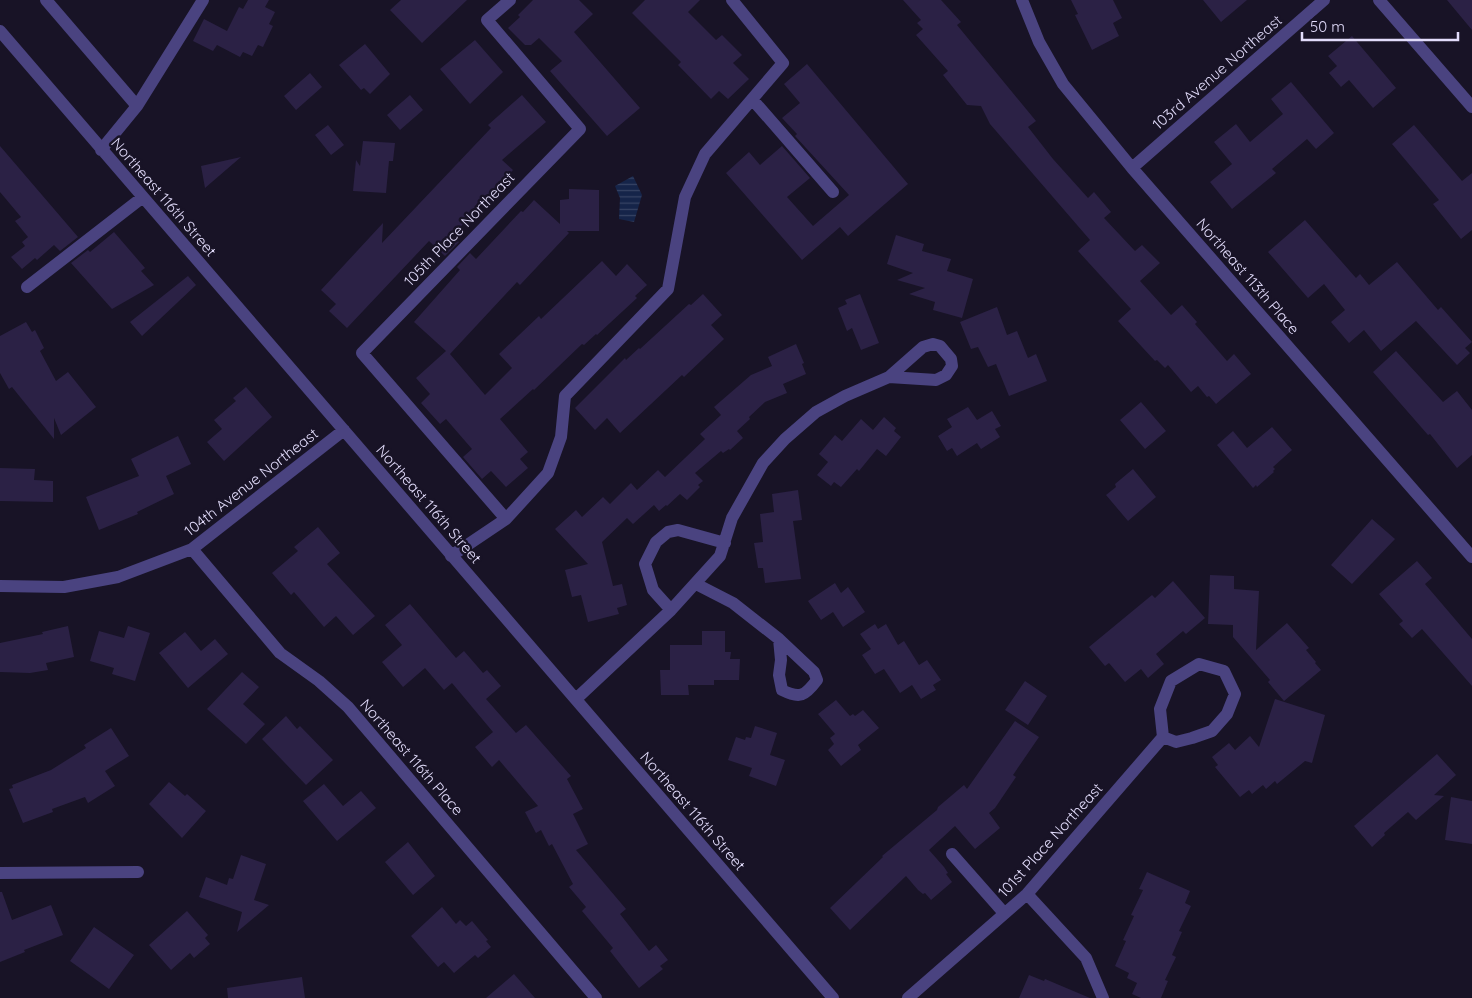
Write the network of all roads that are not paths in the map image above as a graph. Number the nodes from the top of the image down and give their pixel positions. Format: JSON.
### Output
{"nodes":[{"id":1,"x":46,"y":0,"type":"edge"},
{"id":2,"x":203,"y":0,"type":"edge"},
{"id":3,"x":510,"y":0,"type":"edge"},
{"id":4,"x":732,"y":0,"type":"edge"},
{"id":5,"x":1022,"y":0,"type":"edge"},
{"id":6,"x":1324,"y":0,"type":"edge"},
{"id":7,"x":1379,"y":0,"type":"edge"},
{"id":8,"x":0,"y":31,"type":"edge"},
{"id":9,"x":752,"y":99,"type":"junction"},
{"id":10,"x":136,"y":106,"type":"junction"},
{"id":11,"x":1472,"y":108,"type":"edge"},
{"id":12,"x":102,"y":150,"type":"junction"},
{"id":13,"x":1132,"y":168,"type":"junction"},
{"id":14,"x":833,"y":192,"type":"dead end"},
{"id":15,"x":143,"y":197,"type":"junction"},
{"id":16,"x":27,"y":287,"type":"dead end"},
{"id":17,"x":889,"y":377,"type":"dead end"},
{"id":18,"x":344,"y":430,"type":"junction"},
{"id":19,"x":506,"y":519,"type":"junction"},
{"id":20,"x":725,"y":543,"type":"junction"},
{"id":21,"x":192,"y":549,"type":"junction"},
{"id":22,"x":451,"y":556,"type":"junction"},
{"id":23,"x":1472,"y":557,"type":"edge"},
{"id":24,"x":696,"y":584,"type":"junction"},
{"id":25,"x":0,"y":586,"type":"edge"},
{"id":26,"x":670,"y":610,"type":"junction"},
{"id":27,"x":779,"y":639,"type":"dead end"},
{"id":28,"x":576,"y":699,"type":"junction"},
{"id":29,"x":1163,"y":737,"type":"junction"},
{"id":30,"x":952,"y":854,"type":"dead end"},
{"id":31,"x":138,"y":872,"type":"dead end"},
{"id":32,"x":0,"y":873,"type":"edge"},
{"id":33,"x":1027,"y":894,"type":"junction"},
{"id":34,"x":1004,"y":913,"type":"junction"},
{"id":35,"x":596,"y":998,"type":"edge"},
{"id":36,"x":833,"y":998,"type":"edge"},
{"id":37,"x":908,"y":998,"type":"edge"},
{"id":38,"x":1103,"y":998,"type":"edge"}],
"edges":[{"from":1,"to":10,"type":"street"},
{"from":2,"to":10,"type":"street"},
{"from":3,"to":19,"type":"street","name":"105th Place Northeast"},
{"from":4,"to":9,"type":"street"},
{"from":5,"to":13,"type":"street","name":"Northeast 113th Place"},
{"from":6,"to":13,"type":"street","name":"103rd Avenue Northeast"},
{"from":7,"to":11,"type":"street"},
{"from":8,"to":12,"type":"street","name":"Northeast 116th Street"},
{"from":9,"to":14,"type":"street"},
{"from":9,"to":19,"type":"street"},
{"from":10,"to":12,"type":"street"},
{"from":12,"to":15,"type":"street","name":"Northeast 116th Street"},
{"from":13,"to":23,"type":"street","name":"Northeast 113th Place"},
{"from":15,"to":16,"type":"street"},
{"from":15,"to":18,"type":"street","name":"Northeast 116th Street"},
{"from":17,"to":20,"type":"street"},
{"from":18,"to":21,"type":"street","name":"104th Avenue Northeast"},
{"from":18,"to":22,"type":"street","name":"Northeast 116th Street"},
{"from":19,"to":22,"type":"street"},
{"from":20,"to":24,"type":"street"},
{"from":20,"to":26,"type":"street"},
{"from":21,"to":25,"type":"street","name":"104th Avenue Northeast"},
{"from":21,"to":35,"type":"street","name":"Northeast 116th Place"},
{"from":22,"to":28,"type":"street","name":"Northeast 116th Street"},
{"from":24,"to":26,"type":"street"},
{"from":24,"to":27,"type":"street"},
{"from":26,"to":28,"type":"street"},
{"from":28,"to":36,"type":"street","name":"Northeast 116th Street"},
{"from":29,"to":29,"type":"street"},
{"from":29,"to":33,"type":"street","name":"101st Place Northeast"},
{"from":30,"to":34,"type":"street"},
{"from":31,"to":32,"type":"street"},
{"from":33,"to":34,"type":"street","name":"101st Place Northeast"},
{"from":33,"to":38,"type":"street"},
{"from":34,"to":37,"type":"street","name":"101st Place Northeast"}]}
